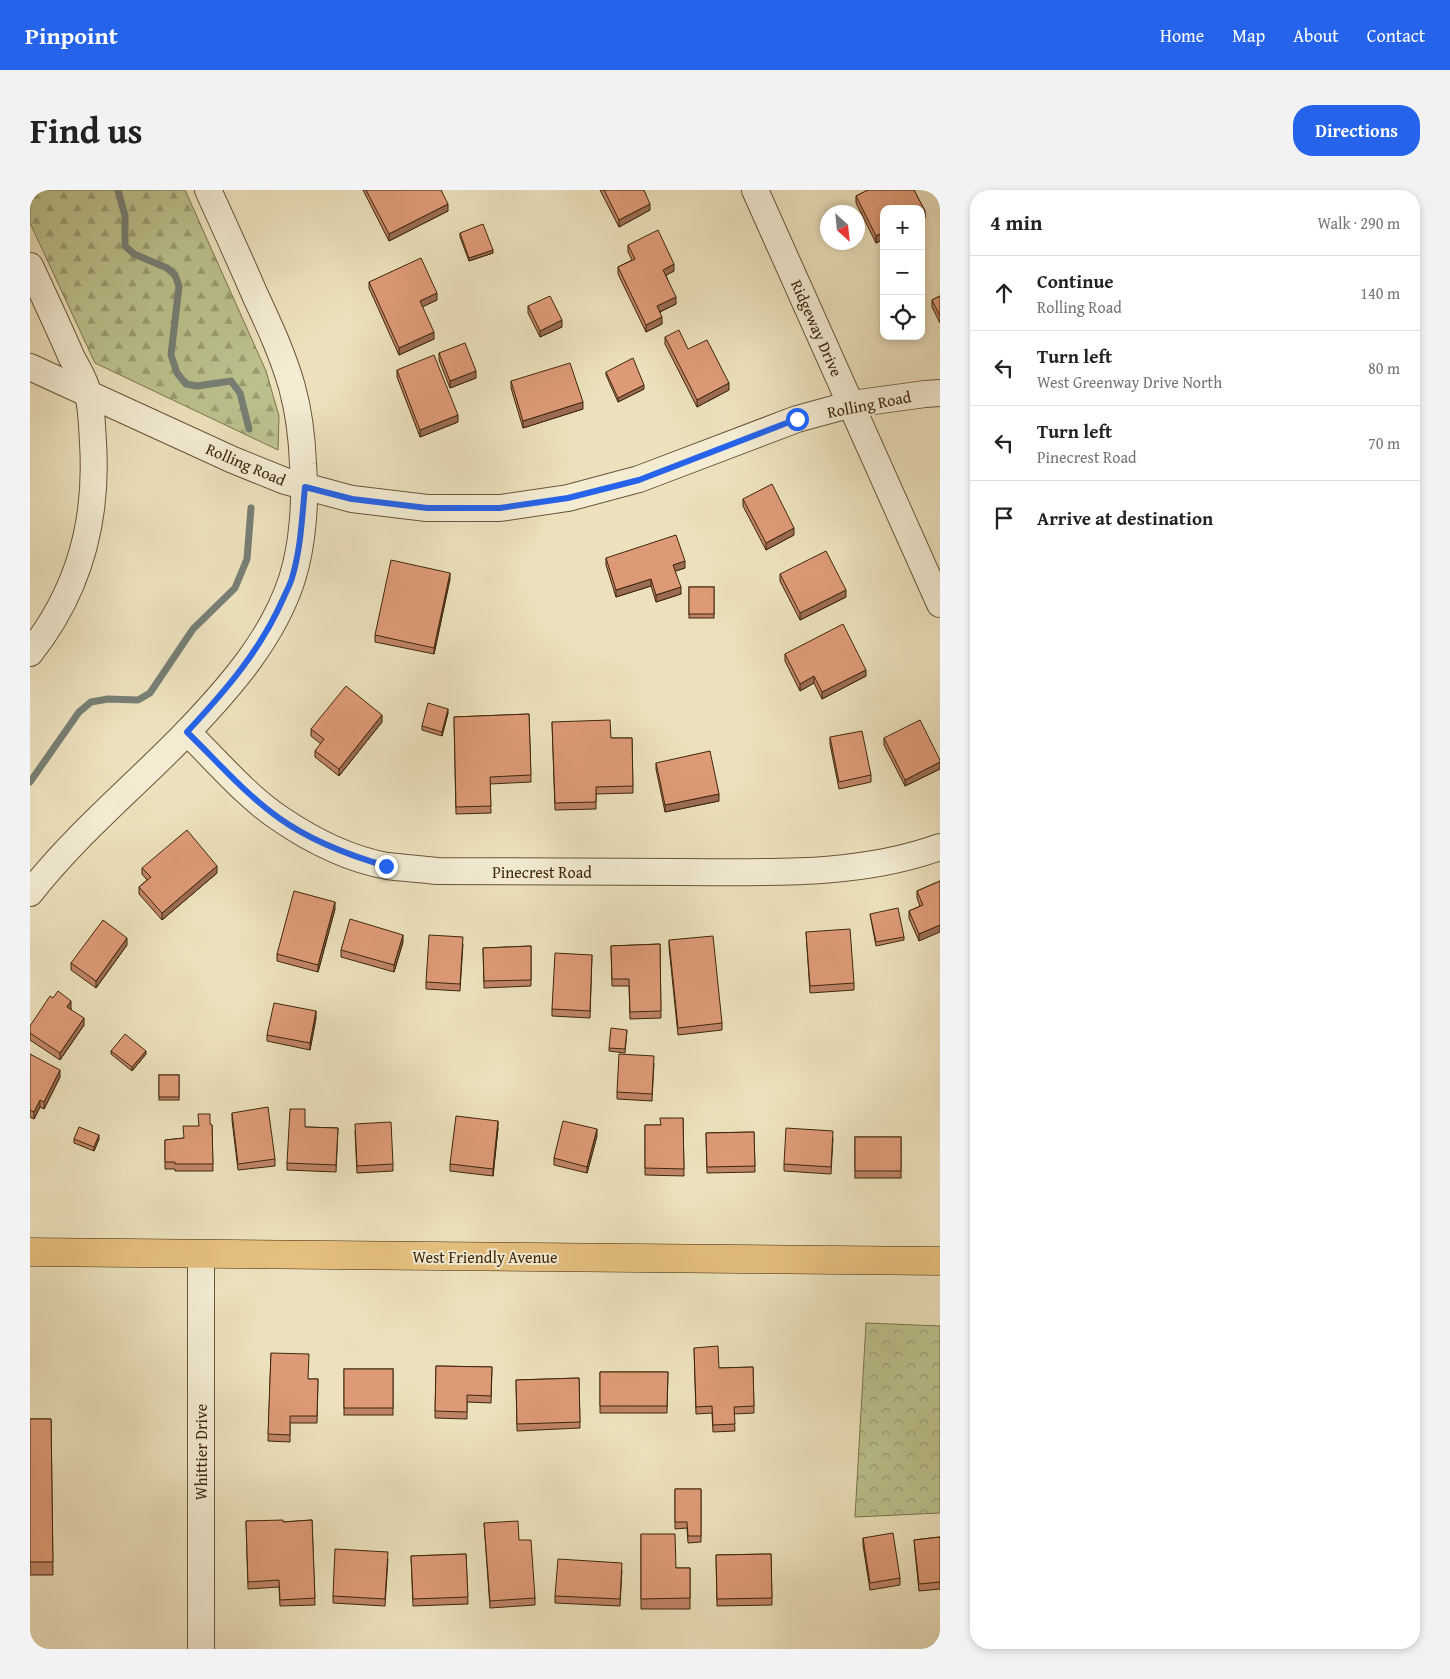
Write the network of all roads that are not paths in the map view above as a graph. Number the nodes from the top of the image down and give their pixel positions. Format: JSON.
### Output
{"nodes":[{"id":1,"x":208,"y":190,"type":"edge"},
{"id":2,"x":755,"y":190,"type":"edge"},
{"id":3,"x":30,"y":266,"type":"edge"},
{"id":4,"x":30,"y":367,"type":"edge"},
{"id":5,"x":88,"y":392,"type":"junction"},
{"id":6,"x":940,"y":393,"type":"edge"},
{"id":7,"x":852,"y":404,"type":"junction"},
{"id":8,"x":305,"y":487,"type":"junction"},
{"id":9,"x":940,"y":604,"type":"edge"},
{"id":10,"x":30,"y":653,"type":"edge"},
{"id":11,"x":187,"y":732,"type":"junction"},
{"id":12,"x":940,"y":847,"type":"edge"},
{"id":13,"x":30,"y":892,"type":"edge"},
{"id":14,"x":30,"y":1252,"type":"edge"},
{"id":15,"x":201,"y":1254,"type":"junction"},
{"id":16,"x":940,"y":1261,"type":"edge"},
{"id":17,"x":201,"y":1649,"type":"edge"}],
"edges":[{"from":1,"to":8,"type":"street"},
{"from":2,"to":7,"type":"street","name":"Ridgeway Drive"},
{"from":3,"to":5,"type":"street"},
{"from":4,"to":5,"type":"street","name":"Rolling Road"},
{"from":5,"to":8,"type":"street","name":"Rolling Road"},
{"from":5,"to":10,"type":"street"},
{"from":6,"to":7,"type":"street","name":"Rolling Road"},
{"from":7,"to":8,"type":"street","name":"Rolling Road"},
{"from":7,"to":9,"type":"street","name":"Ridgeway Drive"},
{"from":8,"to":11,"type":"street"},
{"from":11,"to":12,"type":"street","name":"Pinecrest Road"},
{"from":11,"to":13,"type":"street"},
{"from":14,"to":15,"type":"main road","name":"West Friendly Avenue"},
{"from":15,"to":16,"type":"main road","name":"West Friendly Avenue"},
{"from":15,"to":17,"type":"street","name":"Whittier Drive"}]}
